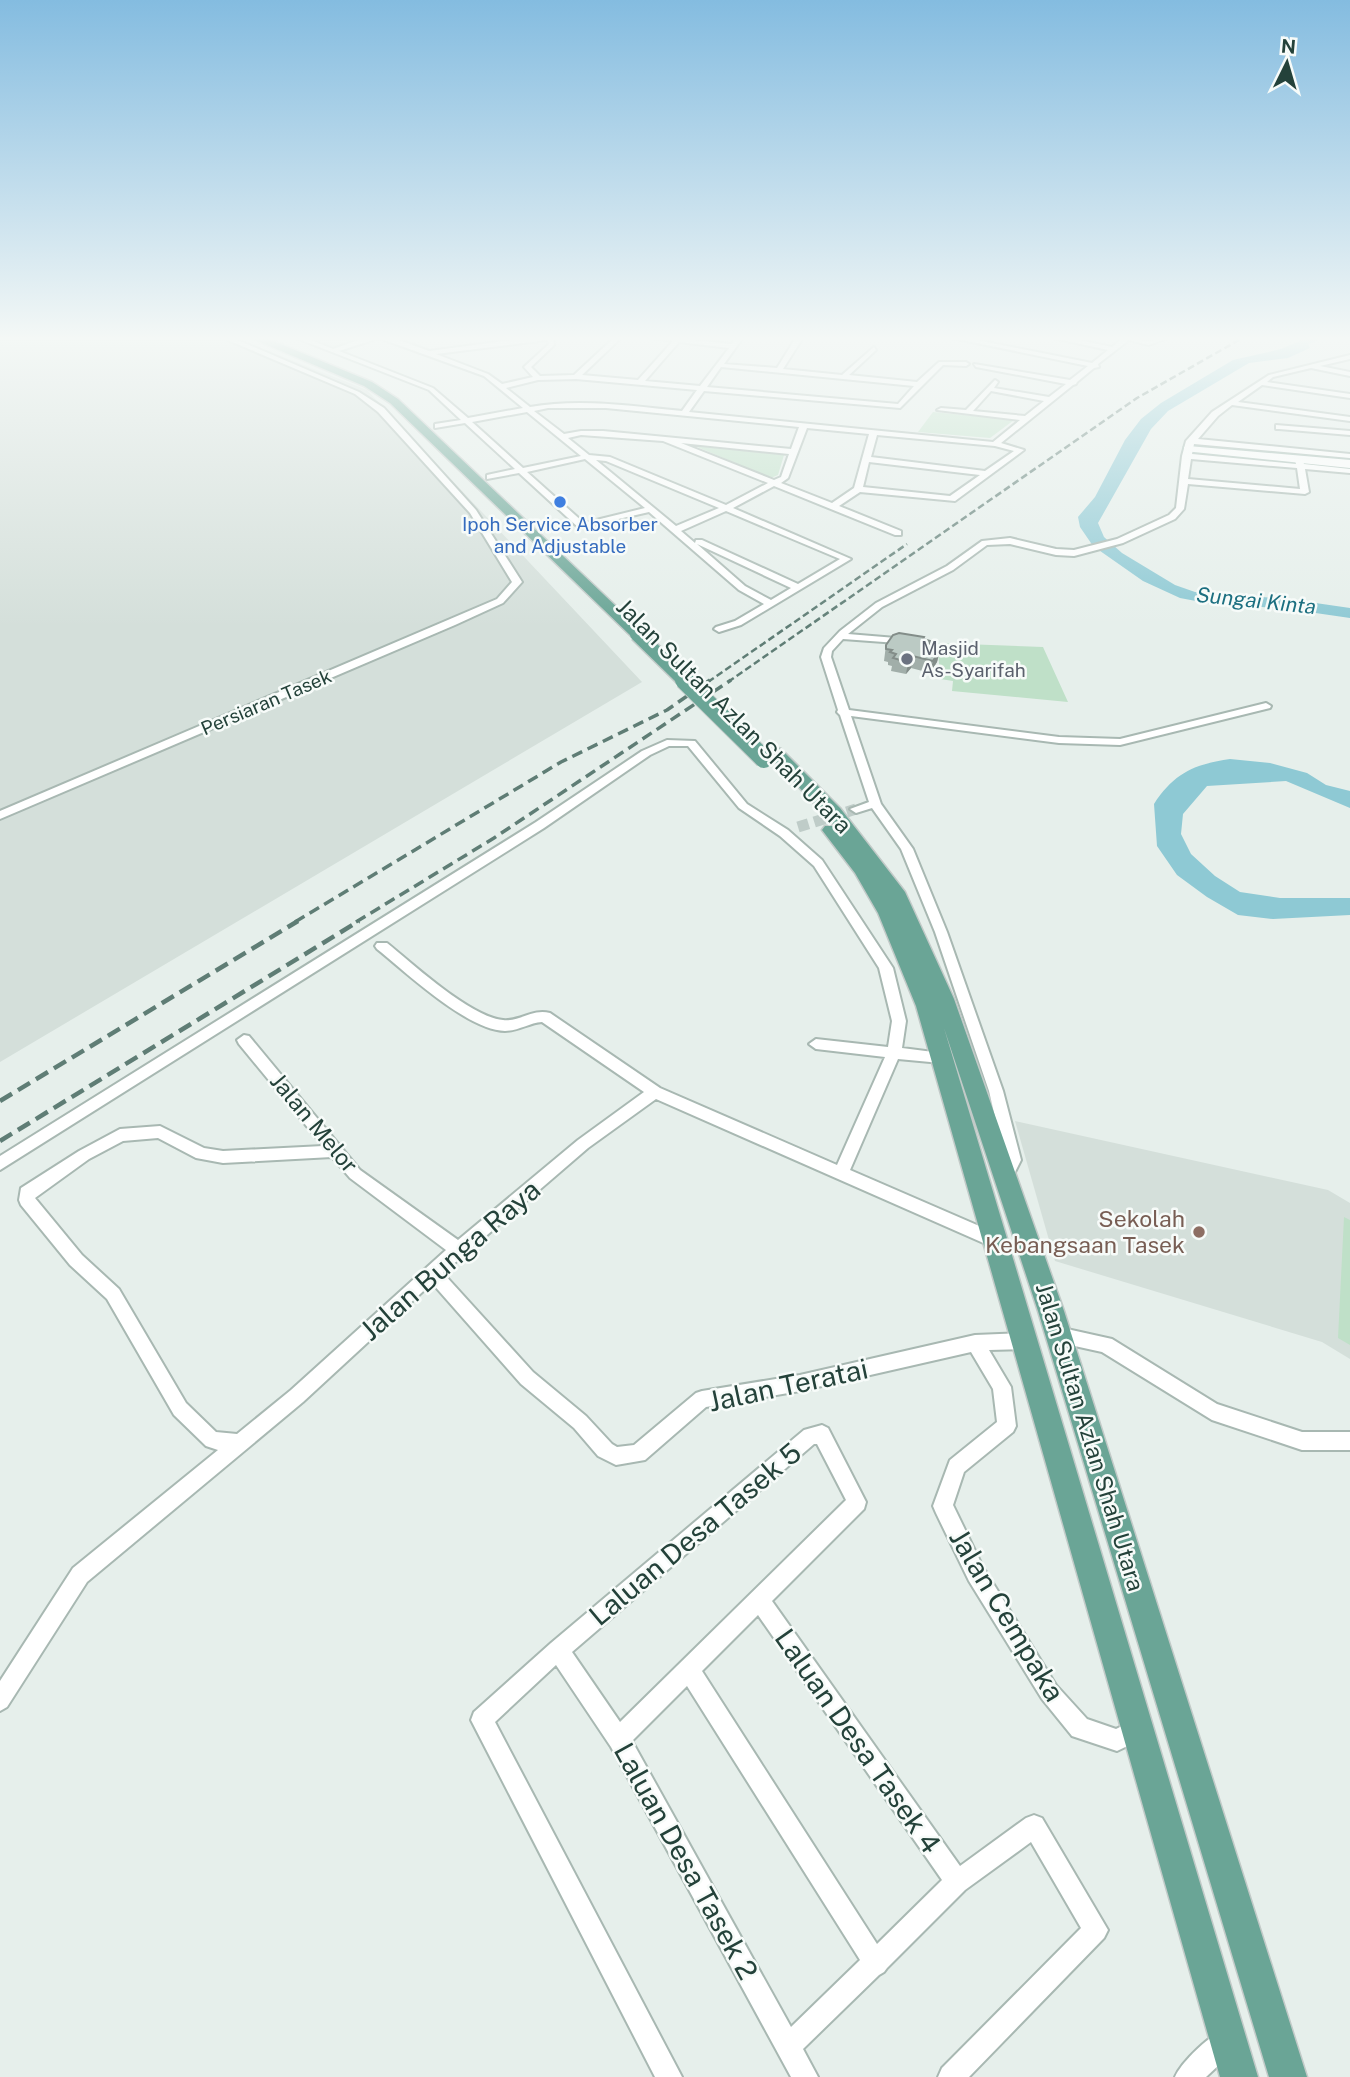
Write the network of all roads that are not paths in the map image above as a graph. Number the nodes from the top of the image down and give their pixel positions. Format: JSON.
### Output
{"nodes":[{"id":1,"x":401,"y":433,"type":"edge"},
{"id":2,"x":428,"y":433,"type":"edge"},
{"id":3,"x":445,"y":433,"type":"edge"},
{"id":4,"x":479,"y":433,"type":"edge"},
{"id":5,"x":557,"y":433,"type":"edge"},
{"id":6,"x":801,"y":433,"type":"edge"},
{"id":7,"x":873,"y":433,"type":"edge"},
{"id":8,"x":892,"y":433,"type":"edge"},
{"id":9,"x":1010,"y":433,"type":"edge"},
{"id":10,"x":1200,"y":433,"type":"edge"},
{"id":11,"x":1274,"y":433,"type":"edge"},
{"id":12,"x":562,"y":437,"type":"junction"},
{"id":13,"x":664,"y":439,"type":"junction"},
{"id":14,"x":995,"y":444,"type":"junction"},
{"id":15,"x":1188,"y":449,"type":"junction"},
{"id":16,"x":1267,"y":449,"type":"junction"},
{"id":17,"x":795,"y":452,"type":"junction"},
{"id":18,"x":451,"y":454,"type":"junction"},
{"id":19,"x":1350,"y":456,"type":"edge"},
{"id":20,"x":586,"y":457,"type":"junction"},
{"id":21,"x":424,"y":459,"type":"junction"},
{"id":22,"x":866,"y":459,"type":"junction"},
{"id":23,"x":1300,"y":462,"type":"junction"},
{"id":24,"x":1350,"y":464,"type":"edge"},
{"id":25,"x":520,"y":470,"type":"junction"},
{"id":26,"x":1350,"y":471,"type":"edge"},
{"id":27,"x":989,"y":474,"type":"junction"},
{"id":28,"x":490,"y":477,"type":"junction"},
{"id":29,"x":1183,"y":481,"type":"junction"},
{"id":30,"x":774,"y":484,"type":"junction"},
{"id":31,"x":858,"y":489,"type":"junction"},
{"id":32,"x":729,"y":507,"type":"junction"},
{"id":33,"x":832,"y":507,"type":"junction"},
{"id":34,"x":651,"y":509,"type":"junction"},
{"id":35,"x":675,"y":530,"type":"junction"},
{"id":36,"x":898,"y":533,"type":"dead end"},
{"id":37,"x":688,"y":540,"type":"junction"},
{"id":38,"x":720,"y":552,"type":"junction"},
{"id":39,"x":705,"y":555,"type":"junction"},
{"id":40,"x":799,"y":588,"type":"junction"},
{"id":41,"x":772,"y":604,"type":"junction"},
{"id":42,"x":719,"y":629,"type":"dead end"},
{"id":43,"x":643,"y":632,"type":"junction"},
{"id":44,"x":840,"y":636,"type":"junction"},
{"id":45,"x":922,"y":643,"type":"edge"},
{"id":46,"x":1266,"y":706,"type":"dead end"},
{"id":47,"x":842,"y":712,"type":"junction"},
{"id":48,"x":769,"y":756,"type":"junction"},
{"id":49,"x":875,"y":804,"type":"junction"},
{"id":50,"x":856,"y":809,"type":"tunnel mouth"},
{"id":51,"x":0,"y":815,"type":"edge"},
{"id":52,"x":798,"y":827,"type":"tunnel mouth"},
{"id":53,"x":784,"y":832,"type":"junction"},
{"id":54,"x":382,"y":946,"type":"dead end"},
{"id":55,"x":244,"y":1040,"type":"dead end"},
{"id":56,"x":816,"y":1044,"type":"dead end"},
{"id":57,"x":894,"y":1052,"type":"junction"},
{"id":58,"x":941,"y":1058,"type":"junction"},
{"id":59,"x":972,"y":1079,"type":"junction"},
{"id":60,"x":655,"y":1093,"type":"junction"},
{"id":61,"x":998,"y":1100,"type":"junction"},
{"id":62,"x":336,"y":1151,"type":"junction"},
{"id":63,"x":0,"y":1164,"type":"edge"},
{"id":64,"x":841,"y":1173,"type":"junction"},
{"id":65,"x":1006,"y":1176,"type":"junction"},
{"id":66,"x":994,"y":1240,"type":"junction"},
{"id":67,"x":458,"y":1249,"type":"junction"},
{"id":68,"x":433,"y":1273,"type":"junction"},
{"id":69,"x":1058,"y":1335,"type":"junction"},
{"id":70,"x":1026,"y":1341,"type":"junction"},
{"id":71,"x":975,"y":1343,"type":"junction"},
{"id":72,"x":1350,"y":1441,"type":"edge"},
{"id":73,"x":239,"y":1443,"type":"junction"},
{"id":74,"x":760,"y":1599,"type":"junction"},
{"id":75,"x":558,"y":1650,"type":"junction"},
{"id":76,"x":689,"y":1669,"type":"junction"},
{"id":77,"x":0,"y":1700,"type":"edge"},
{"id":78,"x":1138,"y":1730,"type":"junction"},
{"id":79,"x":619,"y":1739,"type":"junction"},
{"id":80,"x":957,"y":1882,"type":"junction"},
{"id":81,"x":876,"y":1964,"type":"junction"},
{"id":82,"x":1228,"y":2039,"type":"junction"},
{"id":83,"x":788,"y":2047,"type":"junction"},
{"id":84,"x":670,"y":2077,"type":"edge"},
{"id":85,"x":805,"y":2077,"type":"edge"},
{"id":86,"x":951,"y":2077,"type":"edge"},
{"id":87,"x":1188,"y":2077,"type":"edge"},
{"id":88,"x":1239,"y":2077,"type":"edge"},
{"id":89,"x":1288,"y":2077,"type":"edge"}],
"edges":[{"from":1,"to":21,"type":"street"},
{"from":2,"to":18,"type":"main road","name":"Jalan Sultan Azlan Shah Utara"},
{"from":3,"to":28,"type":"main road","name":"Jalan Sultan Azlan Shah Utara"},
{"from":4,"to":25,"type":"street"},
{"from":5,"to":12,"type":"street"},
{"from":6,"to":17,"type":"street"},
{"from":7,"to":22,"type":"street"},
{"from":8,"to":14,"type":"street"},
{"from":9,"to":14,"type":"street"},
{"from":10,"to":15,"type":"street"},
{"from":11,"to":16,"type":"street"},
{"from":12,"to":13,"type":"street"},
{"from":12,"to":20,"type":"street"},
{"from":13,"to":17,"type":"street"},
{"from":13,"to":30,"type":"street"},
{"from":14,"to":27,"type":"street"},
{"from":15,"to":16,"type":"street"},
{"from":15,"to":23,"type":"street"},
{"from":15,"to":29,"type":"street"},
{"from":16,"to":19,"type":"street"},
{"from":17,"to":30,"type":"street"},
{"from":18,"to":21,"type":"street"},
{"from":18,"to":43,"type":"main road","name":"Jalan Sultan Azlan Shah Utara"},
{"from":20,"to":25,"type":"street"},
{"from":20,"to":32,"type":"street"},
{"from":20,"to":34,"type":"street"},
{"from":21,"to":51,"type":"street","name":"Persiaran Tasek"},
{"from":22,"to":27,"type":"street"},
{"from":22,"to":31,"type":"street"},
{"from":23,"to":24,"type":"street"},
{"from":23,"to":26,"type":"street"},
{"from":23,"to":29,"type":"street"},
{"from":25,"to":28,"type":"street"},
{"from":25,"to":34,"type":"street"},
{"from":27,"to":31,"type":"street"},
{"from":28,"to":43,"type":"main road","name":"Jalan Sultan Azlan Shah Utara"},
{"from":29,"to":44,"type":"street"},
{"from":30,"to":32,"type":"street"},
{"from":30,"to":33,"type":"street"},
{"from":31,"to":33,"type":"street"},
{"from":32,"to":35,"type":"street"},
{"from":32,"to":40,"type":"street"},
{"from":33,"to":36,"type":"street"},
{"from":34,"to":35,"type":"street"},
{"from":35,"to":37,"type":"street"},
{"from":37,"to":38,"type":"street"},
{"from":37,"to":39,"type":"street"},
{"from":38,"to":39,"type":"street"},
{"from":38,"to":40,"type":"street"},
{"from":39,"to":41,"type":"street"},
{"from":40,"to":41,"type":"street"},
{"from":41,"to":42,"type":"street"},
{"from":43,"to":48,"type":"main road","name":"Jalan Sultan Azlan Shah Utara","bridge":true},
{"from":44,"to":45,"type":"street"},
{"from":44,"to":47,"type":"street"},
{"from":46,"to":47,"type":"street"},
{"from":47,"to":49,"type":"street"},
{"from":48,"to":58,"type":"main road","name":"Jalan Sultan Azlan Shah Utara"},
{"from":48,"to":59,"type":"main road","name":"Jalan Sultan Azlan Shah Utara"},
{"from":49,"to":50,"type":"street"},
{"from":49,"to":61,"type":"street"},
{"from":52,"to":53,"type":"street"},
{"from":53,"to":57,"type":"street"},
{"from":53,"to":63,"type":"street"},
{"from":54,"to":60,"type":"street"},
{"from":55,"to":62,"type":"street","name":"Jalan Melor"},
{"from":56,"to":57,"type":"street"},
{"from":57,"to":58,"type":"street"},
{"from":57,"to":64,"type":"street"},
{"from":58,"to":66,"type":"main road","name":"Jalan Sultan Azlan Shah Utara"},
{"from":59,"to":61,"type":"street"},
{"from":59,"to":65,"type":"main road","name":"Jalan Sultan Azlan Shah Utara"},
{"from":60,"to":64,"type":"street"},
{"from":60,"to":67,"type":"street","name":"Jalan Bunga Raya"},
{"from":61,"to":65,"type":"street"},
{"from":62,"to":67,"type":"street","name":"Jalan Melor"},
{"from":62,"to":73,"type":"street"},
{"from":64,"to":66,"type":"street"},
{"from":65,"to":69,"type":"main road","name":"Jalan Sultan Azlan Shah Utara"},
{"from":66,"to":70,"type":"main road","name":"Jalan Sultan Azlan Shah Utara"},
{"from":67,"to":68,"type":"street","name":"Jalan Bunga Raya"},
{"from":68,"to":71,"type":"street","name":"Jalan Teratai"},
{"from":68,"to":73,"type":"street","name":"Jalan Bunga Raya"},
{"from":69,"to":72,"type":"street"},
{"from":69,"to":89,"type":"main road","name":"Jalan Sultan Azlan Shah Utara"},
{"from":70,"to":71,"type":"street","name":"Jalan Teratai"},
{"from":70,"to":78,"type":"main road","name":"Jalan Sultan Azlan Shah Utara"},
{"from":71,"to":78,"type":"street","name":"Jalan Cempaka"},
{"from":73,"to":77,"type":"street","name":"Jalan Bunga Raya"},
{"from":74,"to":75,"type":"street","name":"Laluan Desa Tasek 5"},
{"from":74,"to":76,"type":"street","name":"Laluan Desa Tasek 5"},
{"from":74,"to":80,"type":"street","name":"Laluan Desa Tasek 4"},
{"from":75,"to":79,"type":"street","name":"Laluan Desa Tasek 2"},
{"from":75,"to":84,"type":"street","name":"Laluan Desa Tasek 5"},
{"from":76,"to":79,"type":"street","name":"Laluan Desa Tasek 5"},
{"from":76,"to":81,"type":"street"},
{"from":78,"to":82,"type":"main road","name":"Jalan Sultan Azlan Shah Utara"},
{"from":79,"to":83,"type":"street","name":"Laluan Desa Tasek 2"},
{"from":80,"to":81,"type":"street"},
{"from":80,"to":86,"type":"street"},
{"from":81,"to":83,"type":"street"},
{"from":82,"to":87,"type":"street"},
{"from":82,"to":88,"type":"main road","name":"Jalan Sultan Azlan Shah Utara"},
{"from":83,"to":85,"type":"street","name":"Laluan Desa Tasek 2"}]}
